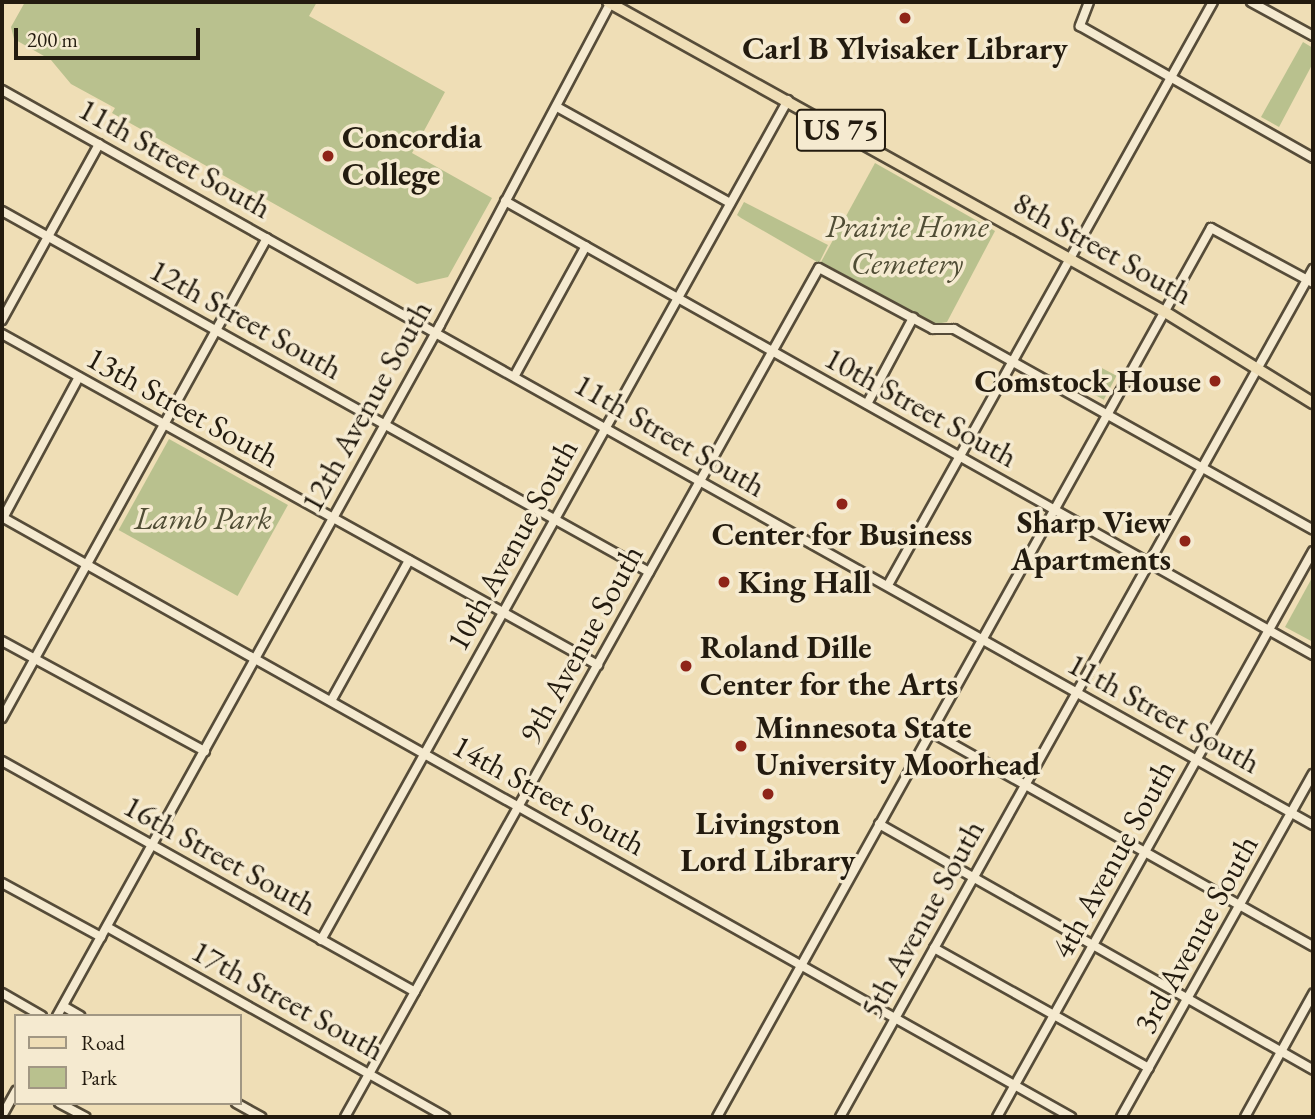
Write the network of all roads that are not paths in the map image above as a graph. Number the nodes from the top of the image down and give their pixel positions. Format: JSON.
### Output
{"nodes":[{"id":1,"x":610,"y":2,"type":"edge"},
{"id":2,"x":1089,"y":2,"type":"edge"},
{"id":3,"x":1213,"y":2,"type":"edge"},
{"id":4,"x":1251,"y":2,"type":"edge"},
{"id":5,"x":1313,"y":36,"type":"edge"},
{"id":6,"x":1170,"y":78,"type":"junction"},
{"id":7,"x":2,"y":90,"type":"edge"},
{"id":8,"x":788,"y":100,"type":"junction"},
{"id":9,"x":558,"y":107,"type":"junction"},
{"id":10,"x":99,"y":144,"type":"junction"},
{"id":11,"x":1313,"y":158,"type":"edge"},
{"id":12,"x":505,"y":201,"type":"junction"},
{"id":13,"x":730,"y":203,"type":"junction"},
{"id":14,"x":2,"y":211,"type":"edge"},
{"id":15,"x":47,"y":237,"type":"junction"},
{"id":16,"x":267,"y":238,"type":"junction"},
{"id":17,"x":586,"y":246,"type":"junction"},
{"id":18,"x":1071,"y":260,"type":"junction"},
{"id":19,"x":1313,"y":269,"type":"edge"},
{"id":20,"x":1310,"y":282,"type":"edge"},
{"id":21,"x":677,"y":298,"type":"junction"},
{"id":22,"x":1164,"y":312,"type":"junction"},
{"id":23,"x":913,"y":318,"type":"junction"},
{"id":24,"x":2,"y":320,"type":"edge"},
{"id":25,"x":215,"y":331,"type":"junction"},
{"id":26,"x":436,"y":331,"type":"junction"},
{"id":27,"x":2,"y":334,"type":"edge"},
{"id":28,"x":772,"y":351,"type":"junction"},
{"id":29,"x":1014,"y":361,"type":"junction"},
{"id":30,"x":1258,"y":368,"type":"junction"},
{"id":31,"x":515,"y":375,"type":"junction"},
{"id":32,"x":79,"y":377,"type":"junction"},
{"id":33,"x":1313,"y":403,"type":"edge"},
{"id":34,"x":867,"y":404,"type":"junction"},
{"id":35,"x":1107,"y":415,"type":"junction"},
{"id":36,"x":164,"y":424,"type":"junction"},
{"id":37,"x":384,"y":424,"type":"junction"},
{"id":38,"x":606,"y":426,"type":"junction"},
{"id":39,"x":960,"y":457,"type":"junction"},
{"id":40,"x":1200,"y":467,"type":"junction"},
{"id":41,"x":701,"y":480,"type":"junction"},
{"id":42,"x":1055,"y":510,"type":"junction"},
{"id":43,"x":2,"y":517,"type":"edge"},
{"id":44,"x":555,"y":517,"type":"junction"},
{"id":45,"x":332,"y":518,"type":"junction"},
{"id":46,"x":1313,"y":530,"type":"edge"},
{"id":47,"x":1313,"y":551,"type":"edge"},
{"id":48,"x":409,"y":560,"type":"junction"},
{"id":49,"x":1147,"y":562,"type":"junction"},
{"id":50,"x":86,"y":565,"type":"junction"},
{"id":51,"x":649,"y":572,"type":"junction"},
{"id":52,"x":888,"y":585,"type":"junction"},
{"id":53,"x":502,"y":612,"type":"junction"},
{"id":54,"x":1269,"y":630,"type":"junction"},
{"id":55,"x":982,"y":640,"type":"junction"},
{"id":56,"x":2,"y":641,"type":"edge"},
{"id":57,"x":1313,"y":655,"type":"edge"},
{"id":58,"x":35,"y":659,"type":"junction"},
{"id":59,"x":256,"y":659,"type":"junction"},
{"id":60,"x":598,"y":665,"type":"junction"},
{"id":61,"x":1075,"y":691,"type":"junction"},
{"id":62,"x":331,"y":701,"type":"junction"},
{"id":63,"x":2,"y":718,"type":"edge"},
{"id":64,"x":932,"y":732,"type":"junction"},
{"id":65,"x":205,"y":751,"type":"junction"},
{"id":66,"x":424,"y":753,"type":"junction"},
{"id":67,"x":1197,"y":759,"type":"junction"},
{"id":68,"x":2,"y":761,"type":"edge"},
{"id":69,"x":1313,"y":774,"type":"edge"},
{"id":70,"x":1025,"y":784,"type":"junction"},
{"id":71,"x":519,"y":806,"type":"junction"},
{"id":72,"x":1292,"y":813,"type":"junction"},
{"id":73,"x":879,"y":824,"type":"junction"},
{"id":74,"x":1313,"y":825,"type":"edge"},
{"id":75,"x":152,"y":845,"type":"junction"},
{"id":76,"x":1146,"y":851,"type":"junction"},
{"id":77,"x":973,"y":878,"type":"junction"},
{"id":78,"x":2,"y":883,"type":"edge"},
{"id":79,"x":1240,"y":904,"type":"junction"},
{"id":80,"x":107,"y":927,"type":"junction"},
{"id":81,"x":101,"y":937,"type":"junction"},
{"id":82,"x":321,"y":940,"type":"junction"},
{"id":83,"x":1093,"y":946,"type":"junction"},
{"id":84,"x":1313,"y":946,"type":"edge"},
{"id":85,"x":933,"y":948,"type":"junction"},
{"id":86,"x":800,"y":965,"type":"junction"},
{"id":87,"x":415,"y":992,"type":"junction"},
{"id":88,"x":2,"y":993,"type":"edge"},
{"id":89,"x":1313,"y":994,"type":"edge"},
{"id":90,"x":1187,"y":999,"type":"junction"},
{"id":91,"x":63,"y":1006,"type":"junction"},
{"id":92,"x":39,"y":1014,"type":"edge"},
{"id":93,"x":58,"y":1014,"type":"edge"},
{"id":94,"x":77,"y":1014,"type":"edge"},
{"id":95,"x":1054,"y":1015,"type":"junction"},
{"id":96,"x":894,"y":1018,"type":"junction"},
{"id":97,"x":1281,"y":1052,"type":"junction"},
{"id":98,"x":1149,"y":1068,"type":"junction"},
{"id":99,"x":1313,"y":1070,"type":"edge"},
{"id":100,"x":369,"y":1074,"type":"junction"},
{"id":101,"x":1014,"y":1086,"type":"junction"},
{"id":102,"x":5,"y":1102,"type":"edge"},
{"id":103,"x":63,"y":1105,"type":"edge"},
{"id":104,"x":240,"y":1105,"type":"edge"},
{"id":105,"x":842,"y":1115,"type":"edge"},
{"id":106,"x":2,"y":1116,"type":"edge"},
{"id":107,"x":85,"y":1117,"type":"edge"},
{"id":108,"x":261,"y":1117,"type":"edge"},
{"id":109,"x":345,"y":1117,"type":"edge"},
{"id":110,"x":445,"y":1117,"type":"edge"},
{"id":111,"x":717,"y":1117,"type":"edge"},
{"id":112,"x":852,"y":1117,"type":"edge"},
{"id":113,"x":997,"y":1117,"type":"edge"},
{"id":114,"x":1071,"y":1117,"type":"edge"},
{"id":115,"x":1121,"y":1117,"type":"edge"},
{"id":116,"x":1245,"y":1117,"type":"edge"}],
"edges":[{"from":1,"to":8,"type":"main road","name":"8th Street South","number":"US 75"},
{"from":1,"to":9,"type":"street","name":"12th Avenue South"},
{"from":2,"to":6,"type":"street"},
{"from":3,"to":6,"type":"street"},
{"from":4,"to":5,"type":"street"},
{"from":6,"to":11,"type":"street"},
{"from":6,"to":18,"type":"street"},
{"from":7,"to":10,"type":"street","name":"11th Street South"},
{"from":8,"to":13,"type":"street","name":"10th Avenue South"},
{"from":8,"to":18,"type":"main road","name":"8th Street South","number":"US 75"},
{"from":9,"to":12,"type":"street","name":"12th Avenue South"},
{"from":9,"to":13,"type":"street"},
{"from":10,"to":15,"type":"street"},
{"from":10,"to":16,"type":"street","name":"11th Street South"},
{"from":12,"to":17,"type":"street","name":"10th Street South"},
{"from":12,"to":26,"type":"street","name":"12th Avenue South"},
{"from":13,"to":21,"type":"street","name":"10th Avenue South"},
{"from":14,"to":15,"type":"street","name":"12th Street South"},
{"from":15,"to":24,"type":"street"},
{"from":15,"to":25,"type":"street","name":"12th Street South"},
{"from":16,"to":25,"type":"street"},
{"from":16,"to":26,"type":"street","name":"11th Street South"},
{"from":17,"to":21,"type":"street","name":"10th Street South"},
{"from":17,"to":31,"type":"street"},
{"from":18,"to":22,"type":"main road","name":"8th Street South","number":"US 75"},
{"from":18,"to":29,"type":"street"},
{"from":19,"to":20,"type":"street","name":"5th Avenue South"},
{"from":20,"to":22,"type":"street"},
{"from":20,"to":30,"type":"street","name":"5th Avenue South"},
{"from":21,"to":28,"type":"street","name":"10th Street South"},
{"from":21,"to":38,"type":"street","name":"10th Avenue South"},
{"from":22,"to":30,"type":"main road","name":"8th Street South","number":"US 75"},
{"from":22,"to":35,"type":"street"},
{"from":23,"to":28,"type":"street","name":"9th Avenue South"},
{"from":23,"to":29,"type":"street"},
{"from":23,"to":34,"type":"street"},
{"from":25,"to":36,"type":"street"},
{"from":25,"to":37,"type":"street","name":"12th Street South"},
{"from":26,"to":31,"type":"street","name":"11th Street South"},
{"from":26,"to":37,"type":"street","name":"12th Avenue South"},
{"from":27,"to":32,"type":"street","name":"13th Street South"},
{"from":28,"to":34,"type":"street","name":"10th Street South"},
{"from":28,"to":41,"type":"street","name":"9th Avenue South"},
{"from":29,"to":35,"type":"street"},
{"from":29,"to":39,"type":"street"},
{"from":30,"to":33,"type":"main road","name":"8th Street South","number":"US 75"},
{"from":30,"to":40,"type":"street","name":"5th Avenue South"},
{"from":31,"to":38,"type":"street","name":"11th Street South"},
{"from":32,"to":36,"type":"street","name":"13th Street South"},
{"from":32,"to":43,"type":"street"},
{"from":34,"to":39,"type":"street","name":"10th Street South"},
{"from":35,"to":40,"type":"street"},
{"from":35,"to":42,"type":"street"},
{"from":36,"to":45,"type":"street","name":"13th Street South"},
{"from":36,"to":50,"type":"street"},
{"from":37,"to":44,"type":"street","name":"12th Street South"},
{"from":37,"to":45,"type":"street","name":"12th Avenue South"},
{"from":38,"to":41,"type":"street","name":"11th Street South"},
{"from":38,"to":44,"type":"street","name":"10th Avenue South"},
{"from":39,"to":42,"type":"street","name":"10th Street South"},
{"from":39,"to":52,"type":"street"},
{"from":40,"to":46,"type":"street"},
{"from":40,"to":49,"type":"street","name":"5th Avenue South"},
{"from":41,"to":51,"type":"street","name":"9th Avenue South"},
{"from":41,"to":52,"type":"street","name":"11th Street South"},
{"from":42,"to":49,"type":"street","name":"10th Street South"},
{"from":42,"to":55,"type":"street"},
{"from":43,"to":50,"type":"street","name":"14th Street South"},
{"from":44,"to":51,"type":"street","name":"12th Street South"},
{"from":44,"to":53,"type":"street","name":"10th Avenue South"},
{"from":45,"to":48,"type":"street","name":"13th Street South"},
{"from":45,"to":59,"type":"street","name":"12th Avenue South"},
{"from":47,"to":54,"type":"street","name":"4th Avenue South"},
{"from":48,"to":53,"type":"street","name":"13th Street South"},
{"from":48,"to":62,"type":"street"},
{"from":49,"to":54,"type":"street","name":"10th Street South"},
{"from":49,"to":61,"type":"street","name":"5th Avenue South"},
{"from":50,"to":58,"type":"street"},
{"from":50,"to":59,"type":"street","name":"14th Street South"},
{"from":51,"to":60,"type":"street","name":"9th Avenue South"},
{"from":52,"to":55,"type":"street","name":"11th Street South"},
{"from":53,"to":60,"type":"street","name":"13th Street South"},
{"from":53,"to":66,"type":"street","name":"10th Avenue South"},
{"from":54,"to":57,"type":"street","name":"10th Street South"},
{"from":54,"to":67,"type":"street","name":"4th Avenue South"},
{"from":55,"to":61,"type":"street","name":"11th Street South"},
{"from":55,"to":64,"type":"street"},
{"from":56,"to":58,"type":"street"},
{"from":58,"to":63,"type":"street"},
{"from":58,"to":65,"type":"street"},
{"from":59,"to":62,"type":"street","name":"14th Street South"},
{"from":59,"to":65,"type":"street","name":"12th Avenue South"},
{"from":60,"to":71,"type":"street","name":"9th Avenue South"},
{"from":61,"to":67,"type":"street","name":"11th Street South"},
{"from":61,"to":70,"type":"street","name":"5th Avenue South"},
{"from":62,"to":66,"type":"street","name":"14th Street South"},
{"from":64,"to":70,"type":"street"},
{"from":64,"to":73,"type":"street"},
{"from":65,"to":75,"type":"street","name":"12th Avenue South"},
{"from":66,"to":71,"type":"street","name":"14th Street South"},
{"from":66,"to":82,"type":"street","name":"10th Avenue South"},
{"from":67,"to":72,"type":"street","name":"11th Street South"},
{"from":67,"to":76,"type":"street","name":"4th Avenue South"},
{"from":68,"to":75,"type":"street","name":"16th Street South"},
{"from":69,"to":72,"type":"street","name":"3rd Avenue South"},
{"from":70,"to":76,"type":"street"},
{"from":70,"to":77,"type":"street","name":"5th Avenue South"},
{"from":71,"to":86,"type":"street","name":"14th Street South"},
{"from":71,"to":87,"type":"street","name":"9th Avenue South"},
{"from":72,"to":74,"type":"street","name":"11th Street South"},
{"from":72,"to":79,"type":"street","name":"3rd Avenue South"},
{"from":73,"to":77,"type":"street"},
{"from":73,"to":86,"type":"street"},
{"from":75,"to":80,"type":"street","name":"12th Avenue South"},
{"from":75,"to":82,"type":"street","name":"16th Street South"},
{"from":76,"to":79,"type":"street"},
{"from":76,"to":83,"type":"street","name":"4th Avenue South"},
{"from":77,"to":83,"type":"street"},
{"from":77,"to":85,"type":"street","name":"5th Avenue South"},
{"from":78,"to":81,"type":"street"},
{"from":79,"to":84,"type":"street"},
{"from":79,"to":90,"type":"street","name":"3rd Avenue South"},
{"from":80,"to":81,"type":"street","name":"12th Avenue South"},
{"from":80,"to":100,"type":"street","name":"17th Street South"},
{"from":81,"to":91,"type":"street","name":"12th Avenue South"},
{"from":82,"to":87,"type":"street","name":"16th Street South"},
{"from":83,"to":90,"type":"street"},
{"from":83,"to":95,"type":"street","name":"4th Avenue South"},
{"from":85,"to":95,"type":"street"},
{"from":85,"to":96,"type":"street","name":"5th Avenue South"},
{"from":86,"to":96,"type":"street","name":"14th Street South"},
{"from":86,"to":111,"type":"street"},
{"from":87,"to":100,"type":"street","name":"9th Avenue South"},
{"from":88,"to":92,"type":"street"},
{"from":89,"to":97,"type":"street"},
{"from":90,"to":97,"type":"street"},
{"from":90,"to":98,"type":"street","name":"3rd Avenue South"},
{"from":91,"to":93,"type":"street","name":"12th Avenue South"},
{"from":91,"to":94,"type":"street"},
{"from":95,"to":98,"type":"street"},
{"from":95,"to":101,"type":"street","name":"4th Avenue South"},
{"from":96,"to":101,"type":"street","name":"14th Street South"},
{"from":96,"to":105,"type":"street","name":"5th Avenue South"},
{"from":97,"to":99,"type":"street"},
{"from":97,"to":116,"type":"street"},
{"from":98,"to":115,"type":"street","name":"3rd Avenue South"},
{"from":100,"to":109,"type":"street","name":"9th Avenue South"},
{"from":100,"to":110,"type":"street","name":"17th Street South"},
{"from":101,"to":113,"type":"street","name":"4th Avenue South"},
{"from":101,"to":114,"type":"street","name":"14th Street South"},
{"from":102,"to":106,"type":"street"},
{"from":103,"to":107,"type":"street"},
{"from":104,"to":108,"type":"street"},
{"from":105,"to":112,"type":"street"}]}
